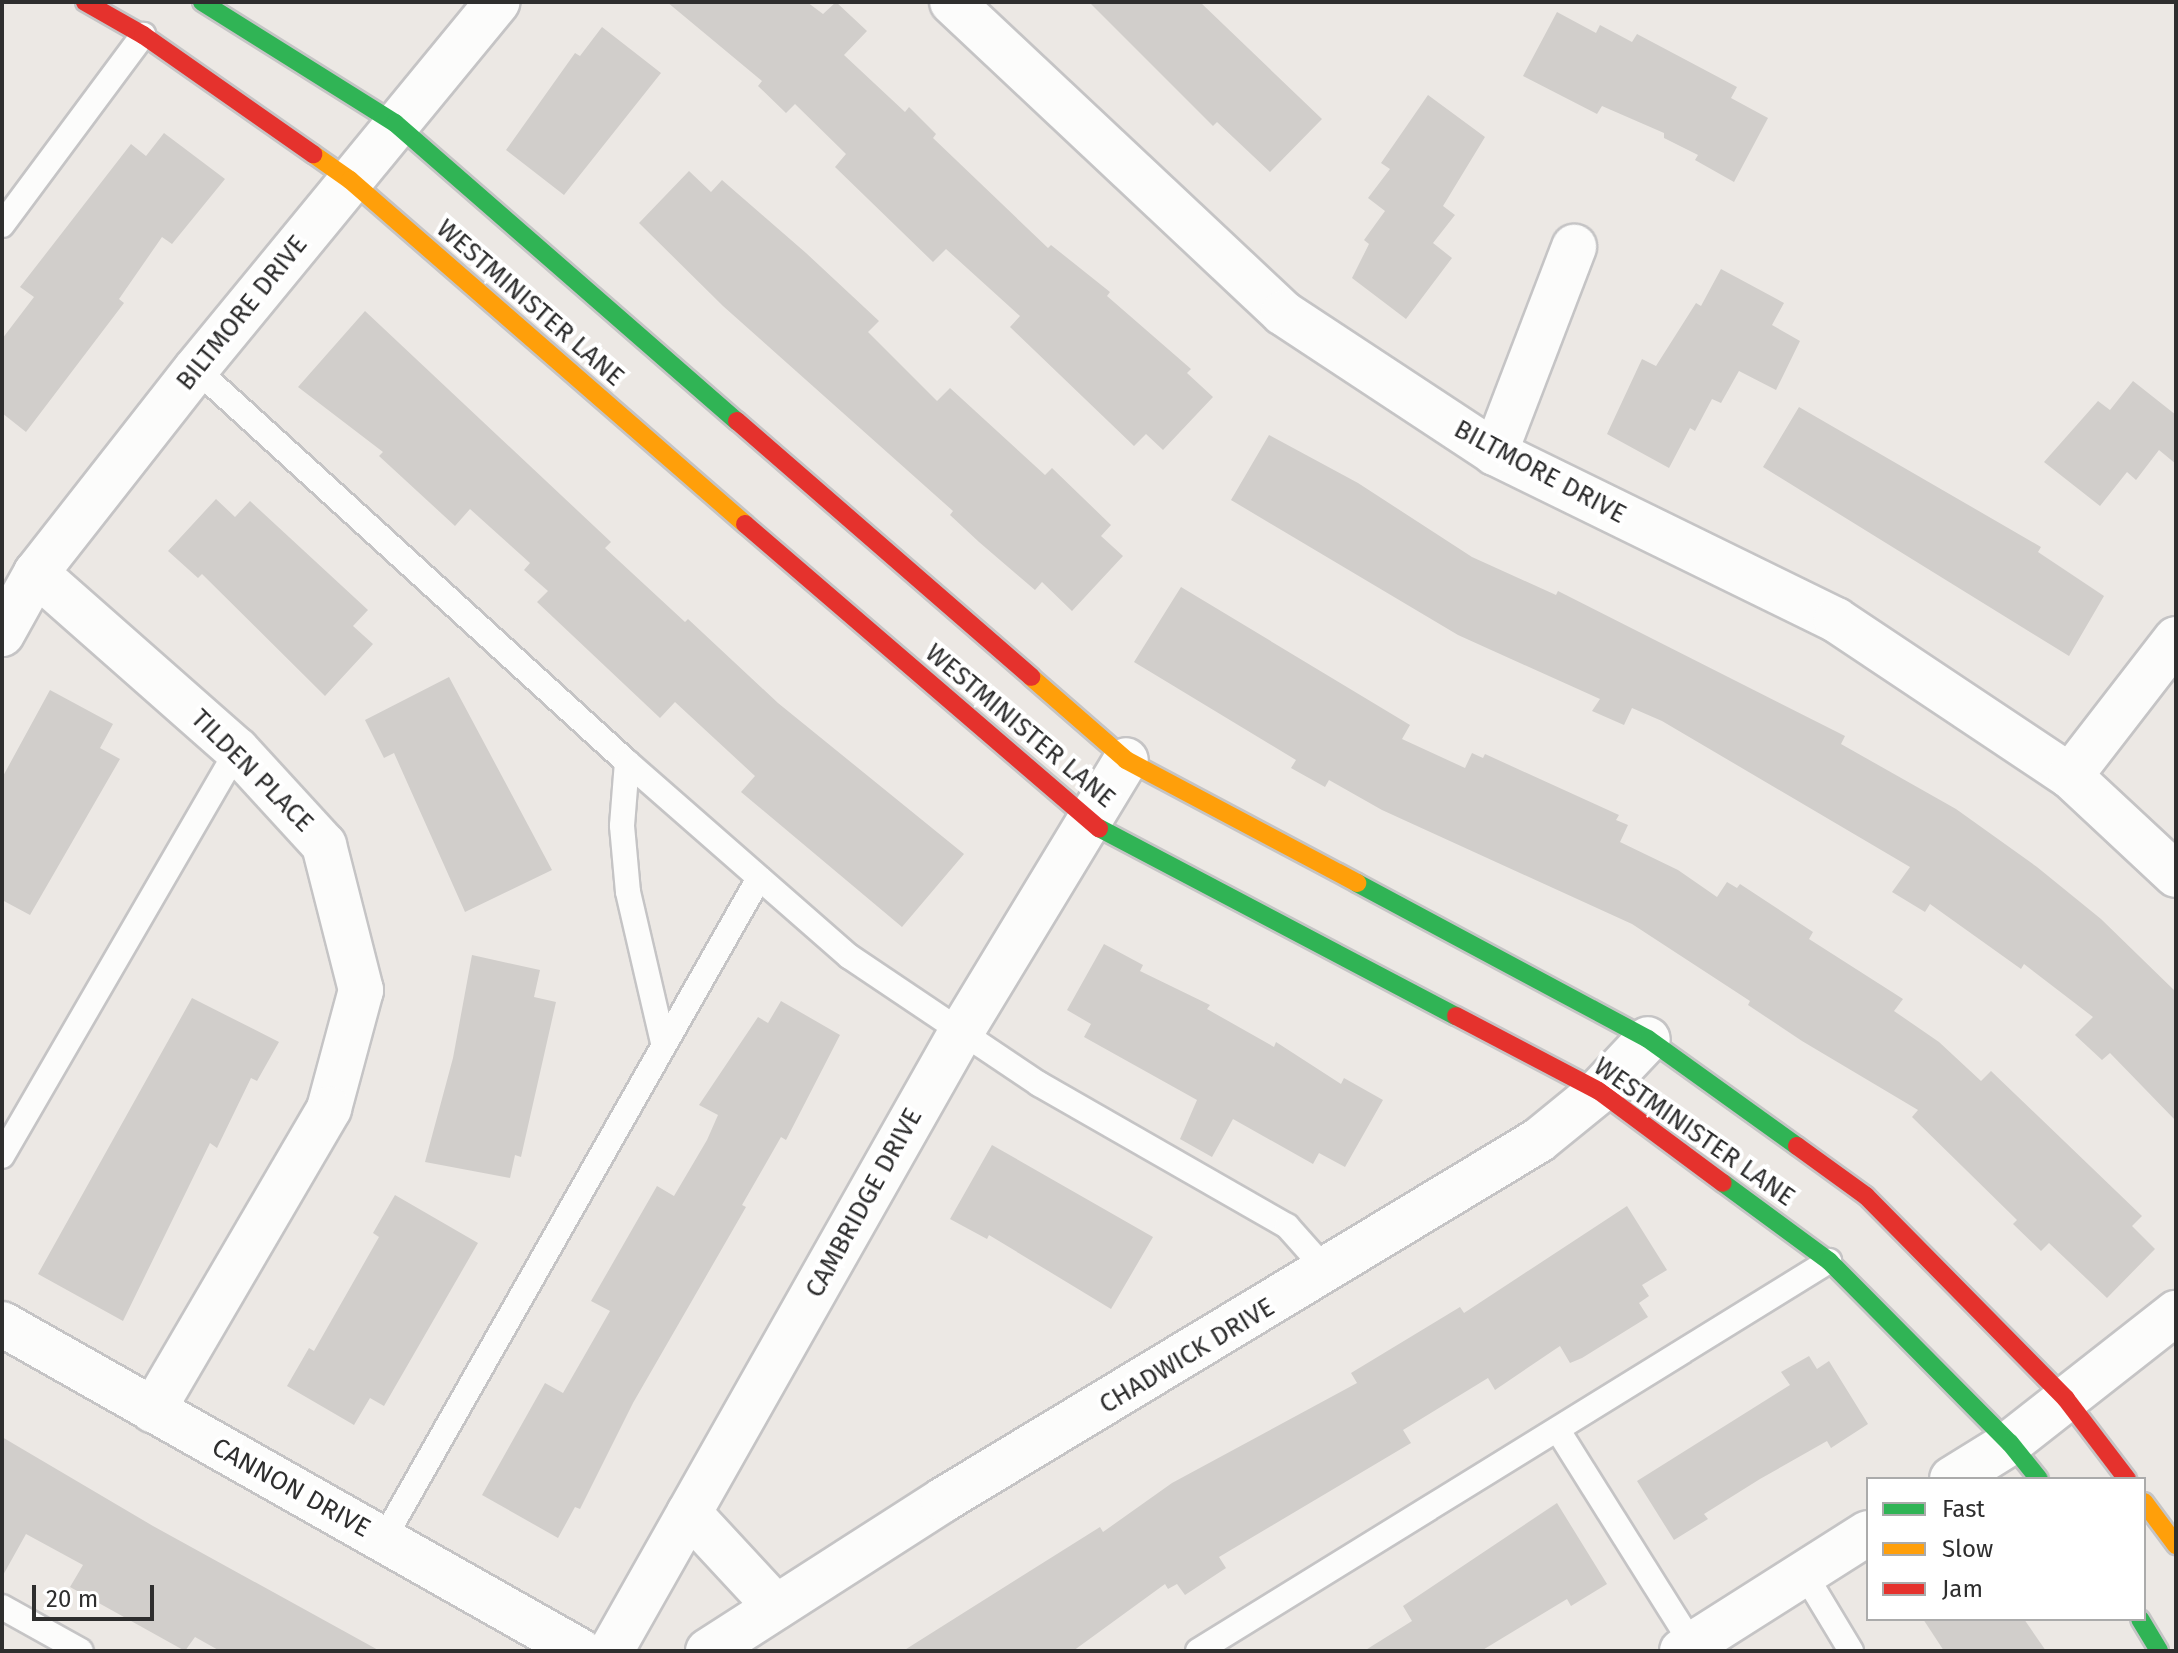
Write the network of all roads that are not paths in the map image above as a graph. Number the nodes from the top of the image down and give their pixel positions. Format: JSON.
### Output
{"nodes":[{"id":1,"x":85,"y":2,"type":"edge"},
{"id":2,"x":202,"y":2,"type":"edge"},
{"id":3,"x":497,"y":2,"type":"edge"},
{"id":4,"x":952,"y":2,"type":"edge"},
{"id":5,"x":143,"y":35,"type":"junction"},
{"id":6,"x":395,"y":123,"type":"junction"},
{"id":7,"x":350,"y":180,"type":"junction"},
{"id":8,"x":2,"y":225,"type":"edge"},
{"id":9,"x":1574,"y":247,"type":"dead end"},
{"id":10,"x":196,"y":369,"type":"junction"},
{"id":11,"x":1495,"y":453,"type":"junction"},
{"id":12,"x":36,"y":573,"type":"junction"},
{"id":13,"x":2,"y":634,"type":"edge"},
{"id":14,"x":2176,"y":639,"type":"edge"},
{"id":15,"x":237,"y":750,"type":"junction"},
{"id":16,"x":1126,"y":760,"type":"junction"},
{"id":17,"x":627,"y":762,"type":"junction"},
{"id":18,"x":2070,"y":776,"type":"junction"},
{"id":19,"x":1087,"y":822,"type":"junction"},
{"id":20,"x":2176,"y":875,"type":"edge"},
{"id":21,"x":759,"y":878,"type":"junction"},
{"id":22,"x":960,"y":1034,"type":"junction"},
{"id":23,"x":1648,"y":1039,"type":"junction"},
{"id":24,"x":663,"y":1043,"type":"junction"},
{"id":25,"x":1599,"y":1091,"type":"junction"},
{"id":26,"x":2,"y":1156,"type":"edge"},
{"id":27,"x":1829,"y":1261,"type":"junction"},
{"id":28,"x":1328,"y":1272,"type":"junction"},
{"id":29,"x":2176,"y":1313,"type":"edge"},
{"id":30,"x":2,"y":1324,"type":"edge"},
{"id":31,"x":2066,"y":1399,"type":"junction"},
{"id":32,"x":153,"y":1410,"type":"junction"},
{"id":33,"x":1559,"y":1432,"type":"junction"},
{"id":34,"x":2010,"y":1443,"type":"junction"},
{"id":35,"x":1955,"y":1477,"type":"edge"},
{"id":36,"x":2037,"y":1477,"type":"edge"},
{"id":37,"x":2125,"y":1477,"type":"edge"},
{"id":38,"x":2146,"y":1505,"type":"edge"},
{"id":39,"x":689,"y":1513,"type":"junction"},
{"id":40,"x":1866,"y":1534,"type":"edge"},
{"id":41,"x":383,"y":1540,"type":"junction"},
{"id":42,"x":2176,"y":1545,"type":"edge"},
{"id":43,"x":1804,"y":1573,"type":"junction"},
{"id":44,"x":2,"y":1607,"type":"edge"},
{"id":45,"x":776,"y":1607,"type":"junction"},
{"id":46,"x":2141,"y":1621,"type":"edge"},
{"id":47,"x":1687,"y":1648,"type":"edge"},
{"id":48,"x":81,"y":1651,"type":"edge"},
{"id":49,"x":580,"y":1651,"type":"edge"},
{"id":50,"x":611,"y":1651,"type":"edge"},
{"id":51,"x":708,"y":1651,"type":"edge"},
{"id":52,"x":1198,"y":1651,"type":"edge"},
{"id":53,"x":1851,"y":1651,"type":"edge"},
{"id":54,"x":2159,"y":1651,"type":"edge"}],
"edges":[{"from":1,"to":5,"type":"street","name":"WESTMINISTER LANE"},
{"from":2,"to":6,"type":"street","name":"WESTMINISTER LANE"},
{"from":3,"to":6,"type":"street","name":"BILTMORE DRIVE"},
{"from":4,"to":11,"type":"street","name":"BILTMORE DRIVE"},
{"from":5,"to":7,"type":"street","name":"WESTMINISTER LANE"},
{"from":5,"to":8,"type":"lane"},
{"from":6,"to":7,"type":"street","name":"BILTMORE DRIVE"},
{"from":6,"to":16,"type":"street","name":"WESTMINISTER LANE"},
{"from":7,"to":10,"type":"street","name":"BILTMORE DRIVE"},
{"from":7,"to":19,"type":"street","name":"WESTMINISTER LANE"},
{"from":9,"to":11,"type":"street"},
{"from":10,"to":12,"type":"street","name":"BILTMORE DRIVE"},
{"from":10,"to":17,"type":"lane"},
{"from":11,"to":18,"type":"street","name":"BILTMORE DRIVE"},
{"from":12,"to":13,"type":"street","name":"BILTMORE DRIVE"},
{"from":12,"to":15,"type":"street","name":"TILDEN PLACE"},
{"from":14,"to":18,"type":"street"},
{"from":15,"to":26,"type":"lane"},
{"from":15,"to":32,"type":"street","name":"TILDEN PLACE"},
{"from":16,"to":19,"type":"street","name":"CAMBRIDGE DRIVE"},
{"from":16,"to":23,"type":"street","name":"WESTMINISTER LANE"},
{"from":17,"to":21,"type":"lane"},
{"from":17,"to":24,"type":"lane"},
{"from":18,"to":20,"type":"street","name":"BILTMORE DRIVE"},
{"from":19,"to":22,"type":"street","name":"CAMBRIDGE DRIVE"},
{"from":19,"to":25,"type":"street","name":"WESTMINISTER LANE"},
{"from":21,"to":22,"type":"lane"},
{"from":21,"to":24,"type":"lane"},
{"from":22,"to":28,"type":"lane"},
{"from":22,"to":39,"type":"street","name":"CAMBRIDGE DRIVE"},
{"from":23,"to":25,"type":"street","name":"CHADWICK DRIVE"},
{"from":23,"to":31,"type":"street","name":"WESTMINISTER LANE"},
{"from":24,"to":41,"type":"lane"},
{"from":25,"to":27,"type":"street","name":"WESTMINISTER LANE"},
{"from":25,"to":28,"type":"street","name":"CHADWICK DRIVE"},
{"from":27,"to":33,"type":"lane"},
{"from":27,"to":34,"type":"street","name":"WESTMINISTER LANE"},
{"from":28,"to":45,"type":"street","name":"CHADWICK DRIVE"},
{"from":29,"to":31,"type":"street"},
{"from":30,"to":32,"type":"street","name":"CANNON DRIVE"},
{"from":31,"to":34,"type":"street"},
{"from":31,"to":37,"type":"street","name":"WESTMINISTER LANE"},
{"from":32,"to":41,"type":"street","name":"CANNON DRIVE"},
{"from":33,"to":47,"type":"lane"},
{"from":33,"to":52,"type":"lane"},
{"from":34,"to":35,"type":"street"},
{"from":34,"to":36,"type":"street","name":"WESTMINISTER LANE"},
{"from":38,"to":42,"type":"street"},
{"from":39,"to":45,"type":"street"},
{"from":39,"to":50,"type":"street","name":"CAMBRIDGE DRIVE"},
{"from":40,"to":43,"type":"street"},
{"from":41,"to":49,"type":"street","name":"CANNON DRIVE"},
{"from":43,"to":47,"type":"street"},
{"from":43,"to":53,"type":"lane"},
{"from":44,"to":48,"type":"lane"},
{"from":45,"to":51,"type":"street","name":"CHADWICK DRIVE"},
{"from":46,"to":54,"type":"street"}]}
